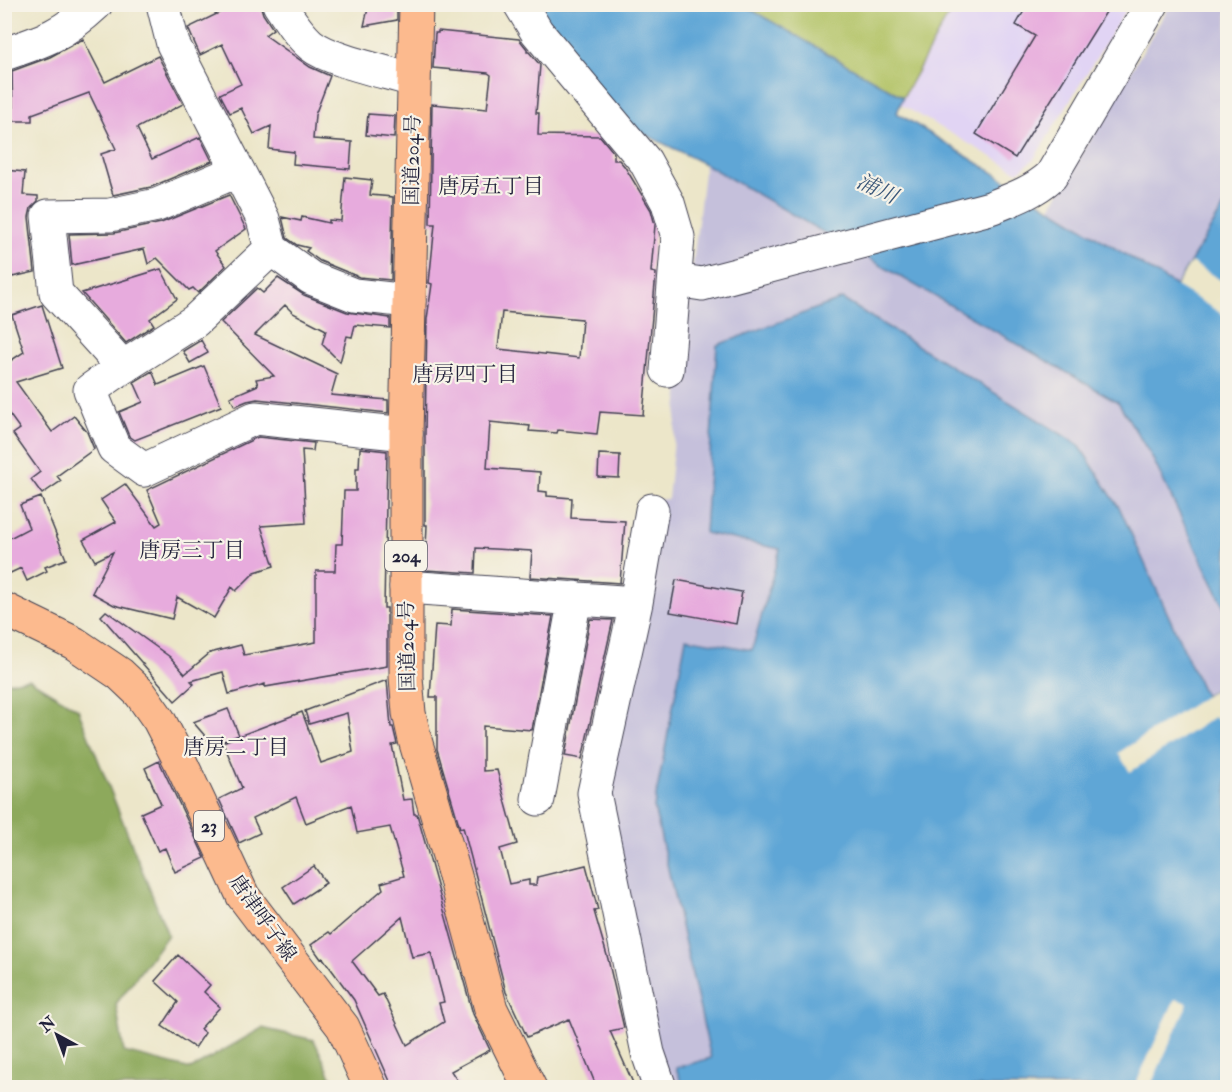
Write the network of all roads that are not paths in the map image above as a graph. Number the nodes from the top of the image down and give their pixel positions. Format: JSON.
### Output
{"nodes":[{"id":1,"x":96,"y":4,"type":"edge"},
{"id":2,"x":164,"y":4,"type":"edge"},
{"id":3,"x":279,"y":4,"type":"edge"},
{"id":4,"x":416,"y":4,"type":"edge"},
{"id":5,"x":520,"y":4,"type":"edge"},
{"id":6,"x":1152,"y":4,"type":"edge"},
{"id":7,"x":4,"y":54,"type":"edge"},
{"id":8,"x":413,"y":80,"type":"junction"},
{"id":9,"x":237,"y":171,"type":"junction"},
{"id":10,"x":271,"y":249,"type":"junction"},
{"id":11,"x":676,"y":280,"type":"junction"},
{"id":12,"x":409,"y":301,"type":"junction"},
{"id":13,"x":123,"y":367,"type":"junction"},
{"id":14,"x":667,"y":370,"type":"dead end"},
{"id":15,"x":406,"y":435,"type":"junction"},
{"id":16,"x":652,"y":510,"type":"dead end"},
{"id":17,"x":406,"y":587,"type":"junction"},
{"id":18,"x":575,"y":598,"type":"junction"},
{"id":19,"x":636,"y":603,"type":"junction"},
{"id":20,"x":4,"y":609,"type":"edge"},
{"id":21,"x":538,"y":799,"type":"dead end"},
{"id":22,"x":371,"y":1088,"type":"edge"},
{"id":23,"x":530,"y":1088,"type":"edge"},
{"id":24,"x":660,"y":1088,"type":"edge"}],
"edges":[{"from":1,"to":7,"type":"street"},
{"from":2,"to":9,"type":"street"},
{"from":3,"to":8,"type":"street"},
{"from":4,"to":8,"type":"main road","name":"国道204号","number":"204"},
{"from":5,"to":11,"type":"street"},
{"from":6,"to":11,"type":"street"},
{"from":8,"to":12,"type":"main road","name":"国道204号","number":"204"},
{"from":9,"to":10,"type":"street"},
{"from":9,"to":13,"type":"street"},
{"from":10,"to":12,"type":"street"},
{"from":10,"to":13,"type":"street"},
{"from":11,"to":14,"type":"street"},
{"from":12,"to":15,"type":"main road","name":"国道204号","number":"204"},
{"from":13,"to":15,"type":"street"},
{"from":15,"to":17,"type":"main road","name":"国道204号","number":"204"},
{"from":16,"to":19,"type":"street"},
{"from":17,"to":18,"type":"street"},
{"from":17,"to":23,"type":"main road","name":"国道204号","number":"204"},
{"from":18,"to":19,"type":"street"},
{"from":18,"to":21,"type":"street"},
{"from":19,"to":24,"type":"street"},
{"from":20,"to":22,"type":"main road","name":"唐津呼子線","number":"23"}]}
